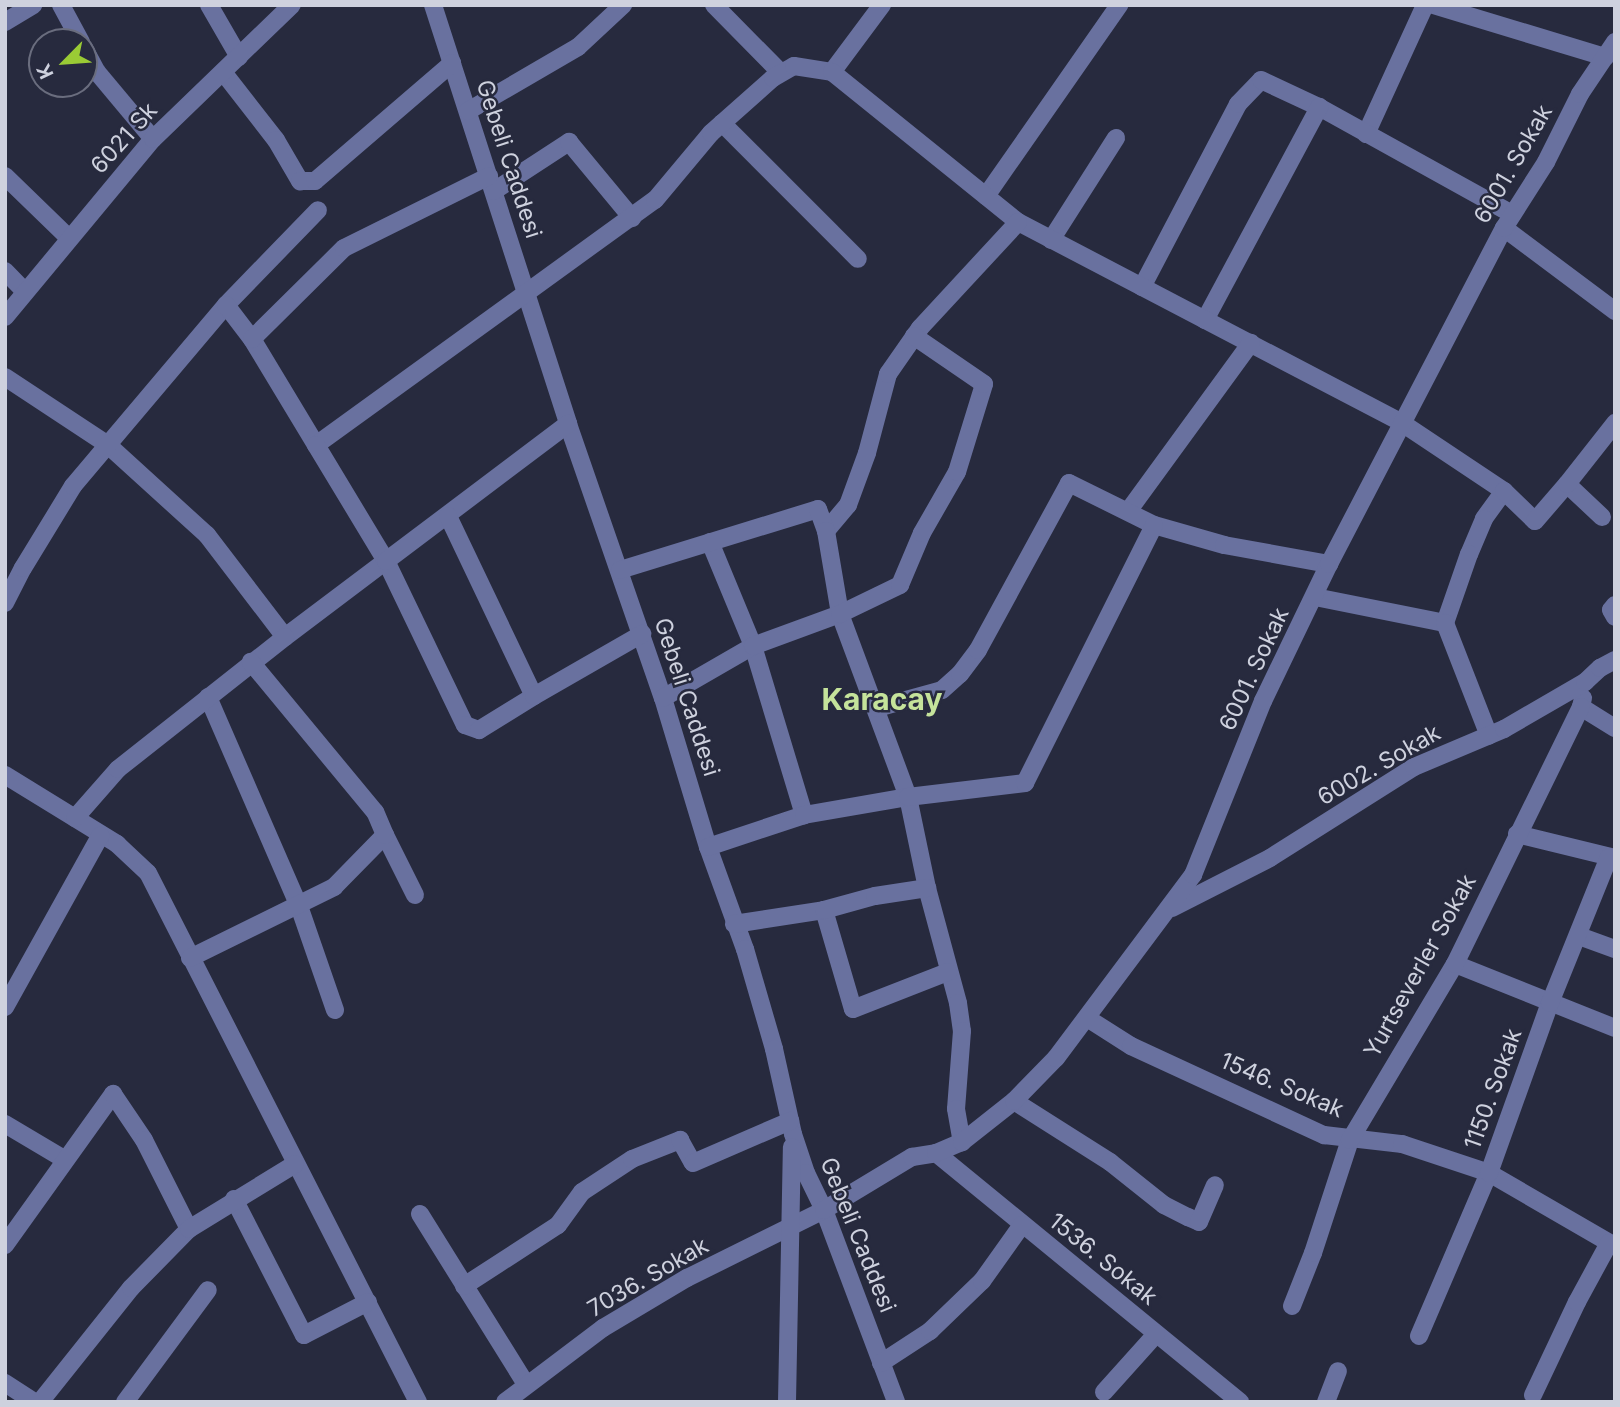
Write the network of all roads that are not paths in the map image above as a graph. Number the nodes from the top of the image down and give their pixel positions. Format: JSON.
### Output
{"nodes":[{"id":1,"x":33,"y":5,"type":"edge"},
{"id":2,"x":61,"y":5,"type":"edge"},
{"id":3,"x":209,"y":5,"type":"edge"},
{"id":4,"x":292,"y":5,"type":"edge"},
{"id":5,"x":433,"y":5,"type":"edge"},
{"id":6,"x":623,"y":5,"type":"edge"},
{"id":7,"x":714,"y":5,"type":"edge"},
{"id":8,"x":882,"y":5,"type":"edge"},
{"id":9,"x":1119,"y":5,"type":"edge"},
{"id":10,"x":1425,"y":5,"type":"edge"},
{"id":11,"x":1433,"y":5,"type":"edge"},
{"id":12,"x":5,"y":22,"type":"edge"},
{"id":13,"x":73,"y":28,"type":"edge"},
{"id":14,"x":1610,"y":49,"type":"edge"},
{"id":15,"x":239,"y":57,"type":"junction"},
{"id":16,"x":452,"y":63,"type":"junction"},
{"id":17,"x":223,"y":72,"type":"junction"},
{"id":18,"x":832,"y":72,"type":"junction"},
{"id":19,"x":98,"y":73,"type":"edge"},
{"id":20,"x":781,"y":73,"type":"junction"},
{"id":21,"x":1319,"y":107,"type":"junction"},
{"id":22,"x":468,"y":111,"type":"junction"},
{"id":23,"x":722,"y":123,"type":"junction"},
{"id":24,"x":1366,"y":134,"type":"junction"},
{"id":25,"x":1116,"y":138,"type":"dead end"},
{"id":26,"x":153,"y":139,"type":"junction"},
{"id":27,"x":5,"y":176,"type":"edge"},
{"id":28,"x":491,"y":184,"type":"junction"},
{"id":29,"x":986,"y":196,"type":"junction"},
{"id":30,"x":318,"y":210,"type":"dead end"},
{"id":31,"x":632,"y":218,"type":"junction"},
{"id":32,"x":1508,"y":221,"type":"junction"},
{"id":33,"x":1018,"y":222,"type":"junction"},
{"id":34,"x":69,"y":238,"type":"junction"},
{"id":35,"x":1051,"y":240,"type":"junction"},
{"id":36,"x":858,"y":260,"type":"dead end"},
{"id":37,"x":5,"y":271,"type":"edge"},
{"id":38,"x":1142,"y":287,"type":"junction"},
{"id":39,"x":24,"y":292,"type":"junction"},
{"id":40,"x":527,"y":295,"type":"junction"},
{"id":41,"x":226,"y":306,"type":"junction"},
{"id":42,"x":1615,"y":311,"type":"edge"},
{"id":43,"x":5,"y":317,"type":"edge"},
{"id":44,"x":1205,"y":320,"type":"junction"},
{"id":45,"x":914,"y":336,"type":"junction"},
{"id":46,"x":252,"y":339,"type":"junction"},
{"id":47,"x":1251,"y":343,"type":"junction"},
{"id":48,"x":5,"y":377,"type":"edge"},
{"id":49,"x":1402,"y":423,"type":"junction"},
{"id":50,"x":1615,"y":423,"type":"edge"},
{"id":51,"x":568,"y":424,"type":"junction"},
{"id":52,"x":108,"y":445,"type":"junction"},
{"id":53,"x":316,"y":445,"type":"junction"},
{"id":54,"x":1567,"y":484,"type":"junction"},
{"id":55,"x":1504,"y":491,"type":"junction"},
{"id":56,"x":1129,"y":510,"type":"junction"},
{"id":57,"x":448,"y":516,"type":"junction"},
{"id":58,"x":1602,"y":517,"type":"dead end"},
{"id":59,"x":1154,"y":525,"type":"junction"},
{"id":60,"x":826,"y":531,"type":"junction"},
{"id":61,"x":710,"y":542,"type":"junction"},
{"id":62,"x":386,"y":561,"type":"junction"},
{"id":63,"x":1329,"y":565,"type":"junction"},
{"id":64,"x":620,"y":570,"type":"junction"},
{"id":65,"x":1315,"y":597,"type":"junction"},
{"id":66,"x":5,"y":603,"type":"edge"},
{"id":67,"x":1615,"y":605,"type":"edge"},
{"id":68,"x":840,"y":614,"type":"junction"},
{"id":69,"x":1615,"y":617,"type":"edge"},
{"id":70,"x":1445,"y":623,"type":"junction"},
{"id":71,"x":642,"y":634,"type":"junction"},
{"id":72,"x":285,"y":637,"type":"junction"},
{"id":73,"x":753,"y":646,"type":"junction"},
{"id":74,"x":1615,"y":660,"type":"edge"},
{"id":75,"x":251,"y":662,"type":"junction"},
{"id":76,"x":1585,"y":682,"type":"junction"},
{"id":77,"x":534,"y":696,"type":"junction"},
{"id":78,"x":208,"y":697,"type":"junction"},
{"id":79,"x":663,"y":698,"type":"junction"},
{"id":80,"x":1581,"y":707,"type":"junction"},
{"id":81,"x":877,"y":708,"type":"junction"},
{"id":82,"x":1615,"y":728,"type":"edge"},
{"id":83,"x":1489,"y":736,"type":"junction"},
{"id":84,"x":5,"y":775,"type":"edge"},
{"id":85,"x":908,"y":797,"type":"junction"},
{"id":86,"x":804,"y":816,"type":"junction"},
{"id":87,"x":75,"y":818,"type":"junction"},
{"id":88,"x":1517,"y":834,"type":"junction"},
{"id":89,"x":100,"y":835,"type":"junction"},
{"id":90,"x":385,"y":835,"type":"junction"},
{"id":91,"x":708,"y":847,"type":"junction"},
{"id":92,"x":1612,"y":857,"type":"edge"},
{"id":93,"x":927,"y":888,"type":"junction"},
{"id":94,"x":415,"y":895,"type":"dead end"},
{"id":95,"x":299,"y":906,"type":"junction"},
{"id":96,"x":824,"y":910,"type":"junction"},
{"id":97,"x":1166,"y":912,"type":"junction"},
{"id":98,"x":734,"y":924,"type":"junction"},
{"id":99,"x":1579,"y":936,"type":"junction"},
{"id":100,"x":1615,"y":949,"type":"edge"},
{"id":101,"x":190,"y":958,"type":"junction"},
{"id":102,"x":1455,"y":964,"type":"junction"},
{"id":103,"x":947,"y":972,"type":"junction"},
{"id":104,"x":1550,"y":1003,"type":"junction"},
{"id":105,"x":5,"y":1007,"type":"edge"},
{"id":106,"x":335,"y":1010,"type":"dead end"},
{"id":107,"x":1087,"y":1017,"type":"junction"},
{"id":108,"x":1615,"y":1028,"type":"edge"},
{"id":109,"x":1014,"y":1101,"type":"junction"},
{"id":110,"x":5,"y":1124,"type":"edge"},
{"id":111,"x":791,"y":1125,"type":"junction"},
{"id":112,"x":1350,"y":1140,"type":"junction"},
{"id":113,"x":962,"y":1142,"type":"junction"},
{"id":114,"x":936,"y":1153,"type":"junction"},
{"id":115,"x":64,"y":1159,"type":"junction"},
{"id":116,"x":295,"y":1164,"type":"junction"},
{"id":117,"x":1489,"y":1173,"type":"junction"},
{"id":118,"x":1215,"y":1185,"type":"dead end"},
{"id":119,"x":234,"y":1199,"type":"junction"},
{"id":120,"x":824,"y":1210,"type":"junction"},
{"id":121,"x":420,"y":1214,"type":"dead end"},
{"id":122,"x":1022,"y":1225,"type":"junction"},
{"id":123,"x":792,"y":1227,"type":"junction"},
{"id":124,"x":189,"y":1230,"type":"junction"},
{"id":125,"x":5,"y":1245,"type":"edge"},
{"id":126,"x":1612,"y":1245,"type":"edge"},
{"id":127,"x":464,"y":1286,"type":"junction"},
{"id":128,"x":208,"y":1290,"type":"dead end"},
{"id":129,"x":368,"y":1302,"type":"junction"},
{"id":130,"x":1292,"y":1306,"type":"dead end"},
{"id":131,"x":1156,"y":1334,"type":"junction"},
{"id":132,"x":1419,"y":1336,"type":"dead end"},
{"id":133,"x":881,"y":1363,"type":"junction"},
{"id":134,"x":1338,"y":1371,"type":"dead end"},
{"id":135,"x":5,"y":1383,"type":"edge"},
{"id":136,"x":526,"y":1384,"type":"junction"},
{"id":137,"x":1104,"y":1392,"type":"dead end"},
{"id":138,"x":1533,"y":1395,"type":"dead end"},
{"id":139,"x":785,"y":1401,"type":"edge"},
{"id":140,"x":34,"y":1402,"type":"edge"},
{"id":141,"x":40,"y":1402,"type":"edge"},
{"id":142,"x":125,"y":1402,"type":"edge"},
{"id":143,"x":418,"y":1402,"type":"edge"},
{"id":144,"x":505,"y":1402,"type":"edge"},
{"id":145,"x":896,"y":1402,"type":"edge"},
{"id":146,"x":1240,"y":1402,"type":"edge"},
{"id":147,"x":1326,"y":1402,"type":"edge"}],
"edges":[{"from":1,"to":12,"type":"street"},
{"from":2,"to":13,"type":"street"},
{"from":3,"to":15,"type":"street"},
{"from":4,"to":15,"type":"street","name":"6021 Sk"},
{"from":5,"to":16,"type":"street","name":"Gebeli Caddesi"},
{"from":6,"to":22,"type":"street"},
{"from":7,"to":20,"type":"street"},
{"from":8,"to":18,"type":"street"},
{"from":9,"to":29,"type":"street"},
{"from":10,"to":24,"type":"street"},
{"from":11,"to":14,"type":"street"},
{"from":14,"to":32,"type":"street","name":"6001. Sokak"},
{"from":15,"to":17,"type":"street","name":"6021 Sk"},
{"from":16,"to":17,"type":"street"},
{"from":16,"to":22,"type":"street","name":"Gebeli Caddesi"},
{"from":17,"to":26,"type":"street","name":"6021 Sk"},
{"from":18,"to":20,"type":"street"},
{"from":18,"to":29,"type":"street"},
{"from":19,"to":26,"type":"street"},
{"from":20,"to":23,"type":"street"},
{"from":21,"to":24,"type":"street"},
{"from":21,"to":38,"type":"street"},
{"from":21,"to":44,"type":"street"},
{"from":22,"to":28,"type":"street","name":"Gebeli Caddesi"},
{"from":23,"to":31,"type":"street"},
{"from":23,"to":36,"type":"street"},
{"from":24,"to":32,"type":"street"},
{"from":25,"to":35,"type":"street"},
{"from":26,"to":34,"type":"street","name":"6021 Sk"},
{"from":27,"to":34,"type":"street"},
{"from":28,"to":31,"type":"street"},
{"from":28,"to":40,"type":"street","name":"Gebeli Caddesi"},
{"from":28,"to":46,"type":"street"},
{"from":29,"to":33,"type":"street"},
{"from":30,"to":41,"type":"street"},
{"from":31,"to":40,"type":"street"},
{"from":32,"to":42,"type":"street"},
{"from":32,"to":49,"type":"street","name":"6001. Sokak"},
{"from":33,"to":35,"type":"street"},
{"from":33,"to":45,"type":"street"},
{"from":34,"to":39,"type":"street","name":"6021 Sk"},
{"from":35,"to":38,"type":"street"},
{"from":37,"to":39,"type":"street"},
{"from":38,"to":44,"type":"street"},
{"from":39,"to":43,"type":"street","name":"6021 Sk"},
{"from":40,"to":51,"type":"street","name":"Gebeli Caddesi"},
{"from":40,"to":53,"type":"street"},
{"from":41,"to":46,"type":"street"},
{"from":41,"to":52,"type":"street"},
{"from":44,"to":47,"type":"street"},
{"from":45,"to":60,"type":"street"},
{"from":45,"to":68,"type":"street"},
{"from":46,"to":53,"type":"street"},
{"from":47,"to":49,"type":"street"},
{"from":47,"to":56,"type":"street"},
{"from":48,"to":52,"type":"street"},
{"from":49,"to":55,"type":"street"},
{"from":49,"to":63,"type":"street","name":"6001. Sokak"},
{"from":50,"to":54,"type":"street"},
{"from":51,"to":57,"type":"street"},
{"from":51,"to":64,"type":"street","name":"Gebeli Caddesi"},
{"from":52,"to":66,"type":"street"},
{"from":52,"to":72,"type":"street"},
{"from":53,"to":62,"type":"street"},
{"from":54,"to":55,"type":"street"},
{"from":54,"to":58,"type":"street"},
{"from":55,"to":70,"type":"street"},
{"from":56,"to":59,"type":"street"},
{"from":56,"to":81,"type":"street"},
{"from":57,"to":62,"type":"street"},
{"from":57,"to":77,"type":"street"},
{"from":59,"to":63,"type":"street"},
{"from":59,"to":85,"type":"street"},
{"from":60,"to":61,"type":"street"},
{"from":60,"to":68,"type":"street"},
{"from":61,"to":64,"type":"street"},
{"from":61,"to":73,"type":"street"},
{"from":62,"to":72,"type":"street"},
{"from":62,"to":77,"type":"street"},
{"from":63,"to":65,"type":"street","name":"6001. Sokak"},
{"from":64,"to":71,"type":"street","name":"Gebeli Caddesi"},
{"from":65,"to":70,"type":"street"},
{"from":65,"to":97,"type":"street","name":"6001. Sokak"},
{"from":67,"to":69,"type":"street"},
{"from":68,"to":73,"type":"street"},
{"from":68,"to":81,"type":"street"},
{"from":70,"to":83,"type":"street"},
{"from":71,"to":77,"type":"street"},
{"from":71,"to":79,"type":"street","name":"Gebeli Caddesi"},
{"from":72,"to":75,"type":"street"},
{"from":73,"to":79,"type":"street"},
{"from":73,"to":86,"type":"street"},
{"from":74,"to":76,"type":"street","name":"6002. Sokak"},
{"from":75,"to":78,"type":"street"},
{"from":75,"to":90,"type":"street"},
{"from":76,"to":80,"type":"street","name":"Yurtseverler Sokak"},
{"from":76,"to":83,"type":"street","name":"6002. Sokak"},
{"from":78,"to":87,"type":"street"},
{"from":78,"to":95,"type":"street"},
{"from":79,"to":91,"type":"street","name":"Gebeli Caddesi"},
{"from":80,"to":82,"type":"street"},
{"from":80,"to":88,"type":"street","name":"Yurtseverler Sokak"},
{"from":81,"to":85,"type":"street"},
{"from":83,"to":97,"type":"street","name":"6002. Sokak"},
{"from":84,"to":87,"type":"street"},
{"from":85,"to":86,"type":"street"},
{"from":85,"to":93,"type":"street"},
{"from":86,"to":91,"type":"street"},
{"from":87,"to":89,"type":"street"},
{"from":88,"to":92,"type":"street"},
{"from":88,"to":102,"type":"street","name":"Yurtseverler Sokak"},
{"from":89,"to":101,"type":"street"},
{"from":89,"to":105,"type":"street"},
{"from":90,"to":94,"type":"street"},
{"from":90,"to":95,"type":"street"},
{"from":91,"to":98,"type":"street","name":"Gebeli Caddesi"},
{"from":92,"to":99,"type":"street","name":"1150. Sokak"},
{"from":93,"to":96,"type":"street"},
{"from":93,"to":103,"type":"street"},
{"from":95,"to":101,"type":"street"},
{"from":95,"to":106,"type":"street"},
{"from":96,"to":98,"type":"street"},
{"from":96,"to":103,"type":"street"},
{"from":97,"to":107,"type":"street","name":"6001. Sokak"},
{"from":98,"to":111,"type":"street","name":"Gebeli Caddesi"},
{"from":99,"to":100,"type":"street"},
{"from":99,"to":104,"type":"street","name":"1150. Sokak"},
{"from":101,"to":116,"type":"street"},
{"from":102,"to":104,"type":"street"},
{"from":102,"to":112,"type":"street","name":"Yurtseverler Sokak"},
{"from":103,"to":113,"type":"street"},
{"from":104,"to":108,"type":"street"},
{"from":104,"to":117,"type":"street","name":"1150. Sokak"},
{"from":107,"to":109,"type":"street","name":"6001. Sokak"},
{"from":107,"to":112,"type":"street","name":"1546. Sokak"},
{"from":109,"to":113,"type":"street","name":"6001. Sokak"},
{"from":109,"to":118,"type":"street"},
{"from":110,"to":115,"type":"street"},
{"from":111,"to":120,"type":"street","name":"Gebeli Caddesi"},
{"from":111,"to":123,"type":"street"},
{"from":111,"to":127,"type":"street"},
{"from":112,"to":117,"type":"street","name":"1546. Sokak"},
{"from":112,"to":130,"type":"street","name":"Yurtseverler Sokak"},
{"from":113,"to":114,"type":"street","name":"6001. Sokak"},
{"from":114,"to":120,"type":"street","name":"6001. Sokak"},
{"from":114,"to":122,"type":"street","name":"1536. Sokak"},
{"from":115,"to":124,"type":"street"},
{"from":115,"to":125,"type":"street"},
{"from":116,"to":119,"type":"street"},
{"from":116,"to":129,"type":"street"},
{"from":117,"to":126,"type":"street","name":"1546. Sokak"},
{"from":117,"to":132,"type":"street","name":"1150. Sokak"},
{"from":119,"to":124,"type":"street"},
{"from":119,"to":129,"type":"street"},
{"from":120,"to":123,"type":"street","name":"7036. Sokak"},
{"from":120,"to":133,"type":"street","name":"Gebeli Caddesi"},
{"from":121,"to":127,"type":"street"},
{"from":122,"to":131,"type":"street","name":"1536. Sokak"},
{"from":122,"to":133,"type":"street"},
{"from":123,"to":136,"type":"street","name":"7036. Sokak"},
{"from":123,"to":139,"type":"street"},
{"from":124,"to":141,"type":"street"},
{"from":126,"to":138,"type":"street"},
{"from":127,"to":136,"type":"street"},
{"from":128,"to":142,"type":"street"},
{"from":129,"to":143,"type":"street"},
{"from":131,"to":137,"type":"street"},
{"from":131,"to":146,"type":"street","name":"1536. Sokak"},
{"from":133,"to":145,"type":"street","name":"Gebeli Caddesi"},
{"from":134,"to":147,"type":"street"},
{"from":135,"to":140,"type":"street"},
{"from":136,"to":144,"type":"street","name":"7036. Sokak"}]}
